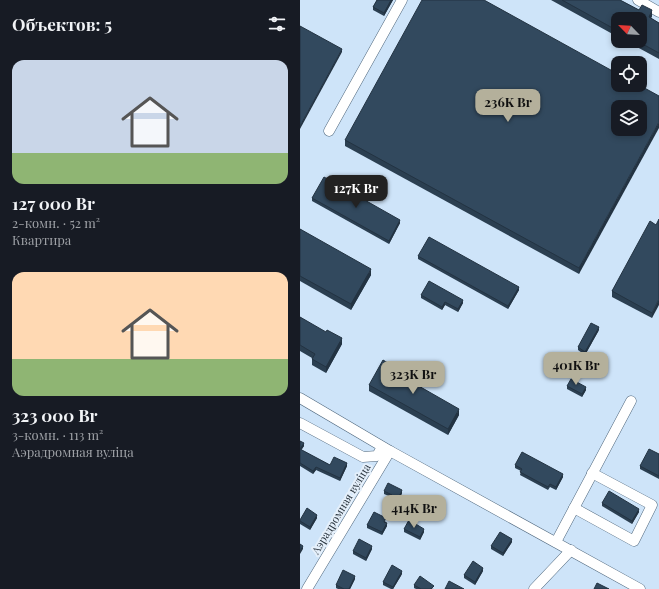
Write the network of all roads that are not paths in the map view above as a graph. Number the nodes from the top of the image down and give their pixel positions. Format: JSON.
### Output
{"nodes":[{"id":1,"x":402,"y":0,"type":"edge"},
{"id":2,"x":638,"y":0,"type":"edge"},
{"id":3,"x":659,"y":12,"type":"edge"},
{"id":4,"x":329,"y":131,"type":"dead end"},
{"id":5,"x":300,"y":398,"type":"edge"},
{"id":6,"x":631,"y":402,"type":"dead end"},
{"id":7,"x":300,"y":423,"type":"edge"},
{"id":8,"x":386,"y":449,"type":"junction"},
{"id":9,"x":592,"y":473,"type":"junction"},
{"id":10,"x":574,"y":508,"type":"junction"},
{"id":11,"x":556,"y":542,"type":"junction"},
{"id":12,"x":571,"y":550,"type":"junction"},
{"id":13,"x":307,"y":589,"type":"edge"},
{"id":14,"x":534,"y":589,"type":"edge"},
{"id":15,"x":640,"y":589,"type":"edge"}],
"edges":[{"from":1,"to":4,"type":"street"},
{"from":2,"to":3,"type":"street"},
{"from":5,"to":8,"type":"street"},
{"from":6,"to":9,"type":"street"},
{"from":7,"to":8,"type":"street"},
{"from":8,"to":11,"type":"street"},
{"from":8,"to":13,"type":"street","name":"Аэрадромная вуліца"},
{"from":9,"to":10,"type":"street"},
{"from":9,"to":10,"type":"street"},
{"from":10,"to":11,"type":"street"},
{"from":11,"to":12,"type":"street"},
{"from":12,"to":14,"type":"street"},
{"from":12,"to":15,"type":"street"}]}
